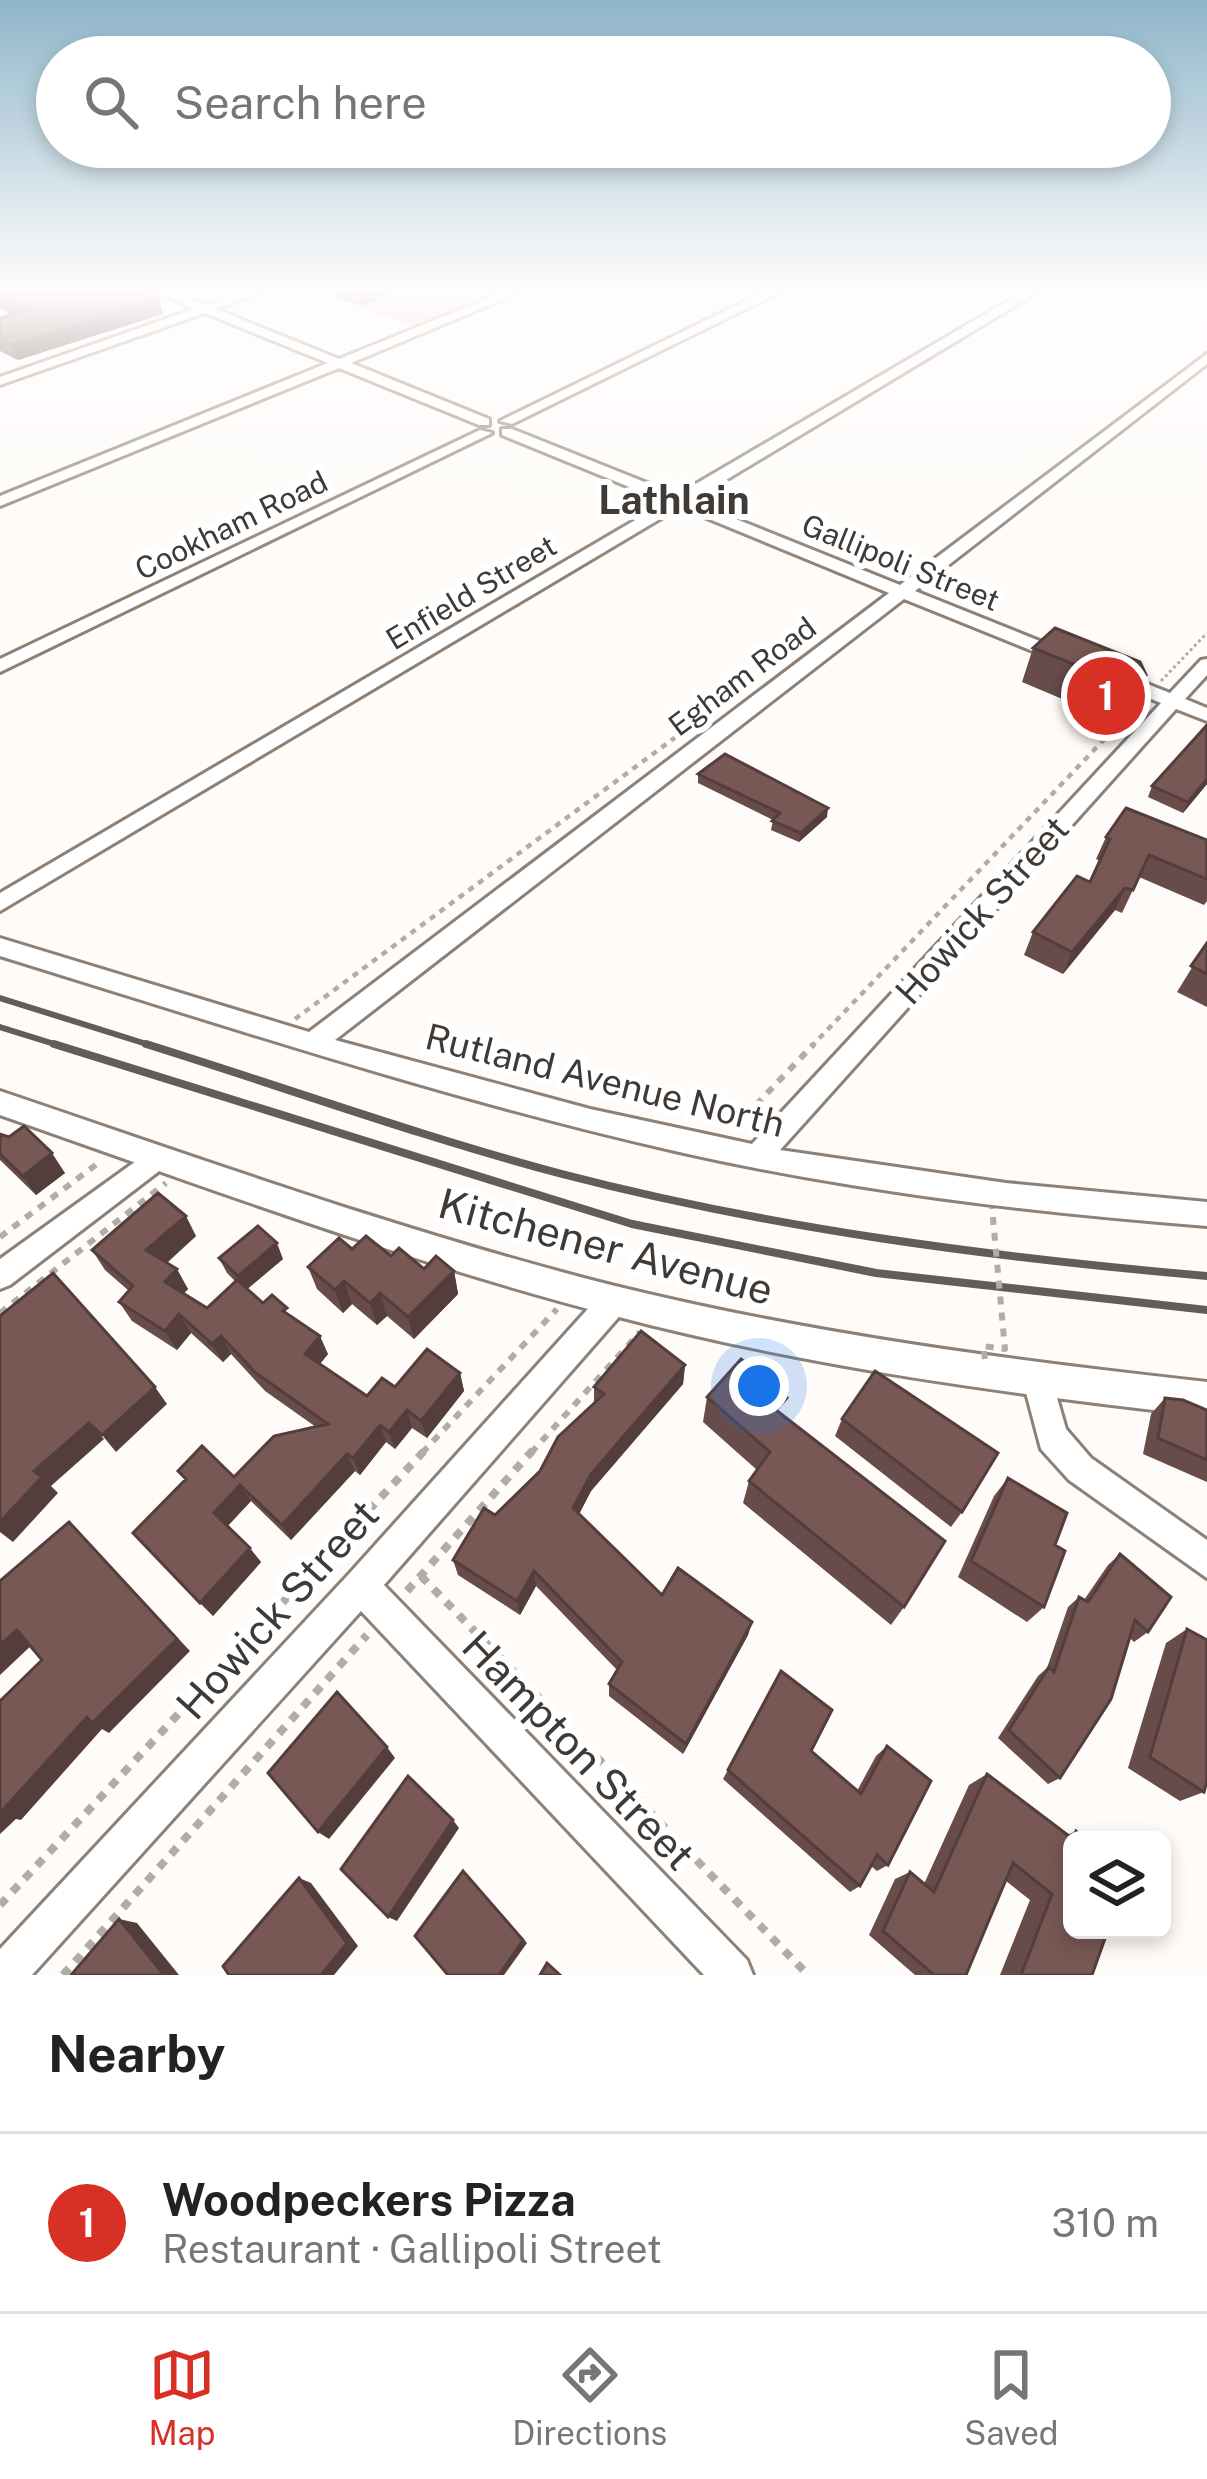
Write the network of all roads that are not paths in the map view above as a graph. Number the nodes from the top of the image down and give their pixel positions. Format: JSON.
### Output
{"nodes":[{"id":1,"x":288,"y":384,"type":"edge"},
{"id":2,"x":387,"y":384,"type":"edge"},
{"id":3,"x":592,"y":384,"type":"edge"},
{"id":4,"x":877,"y":384,"type":"edge"},
{"id":5,"x":1173,"y":384,"type":"edge"},
{"id":6,"x":507,"y":427,"type":"junction"},
{"id":7,"x":484,"y":428,"type":"junction"},
{"id":8,"x":0,"y":501,"type":"edge"},
{"id":9,"x":680,"y":501,"type":"junction"},
{"id":10,"x":902,"y":591,"type":"junction"},
{"id":11,"x":1207,"y":664,"type":"edge"},
{"id":12,"x":0,"y":666,"type":"edge"},
{"id":13,"x":1162,"y":697,"type":"junction"},
{"id":14,"x":1207,"y":715,"type":"edge"},
{"id":15,"x":0,"y":902,"type":"edge"},
{"id":16,"x":0,"y":947,"type":"edge"},
{"id":17,"x":314,"y":1042,"type":"junction"},
{"id":18,"x":0,"y":1103,"type":"edge"},
{"id":19,"x":757,"y":1157,"type":"junction"},
{"id":20,"x":164,"y":1169,"type":"junction"},
{"id":21,"x":1207,"y":1214,"type":"edge"},
{"id":22,"x":0,"y":1276,"type":"edge"},
{"id":23,"x":614,"y":1301,"type":"junction"},
{"id":24,"x":1038,"y":1381,"type":"junction"},
{"id":25,"x":1207,"y":1399,"type":"edge"},
{"id":26,"x":1207,"y":1561,"type":"edge"},
{"id":27,"x":374,"y":1600,"type":"junction"},
{"id":28,"x":4,"y":1975,"type":"edge"},
{"id":29,"x":732,"y":1975,"type":"edge"}],
"edges":[{"from":1,"to":8,"type":"street"},
{"from":2,"to":7,"type":"street"},
{"from":3,"to":6,"type":"street"},
{"from":4,"to":9,"type":"street","name":"Enfield Street"},
{"from":5,"to":10,"type":"street","name":"Egham Road"},
{"from":6,"to":7,"type":"street"},
{"from":6,"to":9,"type":"street","name":"Gallipoli Street"},
{"from":7,"to":12,"type":"street","name":"Cookham Road"},
{"from":9,"to":10,"type":"street","name":"Gallipoli Street"},
{"from":9,"to":15,"type":"street","name":"Enfield Street"},
{"from":10,"to":13,"type":"street","name":"Gallipoli Street"},
{"from":10,"to":17,"type":"street","name":"Egham Road"},
{"from":11,"to":13,"type":"street","name":"Howick Street"},
{"from":13,"to":14,"type":"street","name":"Gallipoli Street"},
{"from":13,"to":19,"type":"street","name":"Howick Street"},
{"from":16,"to":17,"type":"street","name":"Rutland Avenue North"},
{"from":17,"to":19,"type":"street","name":"Rutland Avenue North"},
{"from":18,"to":20,"type":"street","name":"Kitchener Avenue"},
{"from":19,"to":21,"type":"street","name":"Rutland Avenue North"},
{"from":20,"to":22,"type":"street"},
{"from":20,"to":23,"type":"street","name":"Kitchener Avenue"},
{"from":23,"to":24,"type":"street","name":"Kitchener Avenue"},
{"from":23,"to":27,"type":"street","name":"Howick Street"},
{"from":24,"to":25,"type":"street","name":"Kitchener Avenue"},
{"from":24,"to":26,"type":"street"},
{"from":27,"to":28,"type":"street","name":"Howick Street"},
{"from":27,"to":29,"type":"street","name":"Hampton Street"}]}
